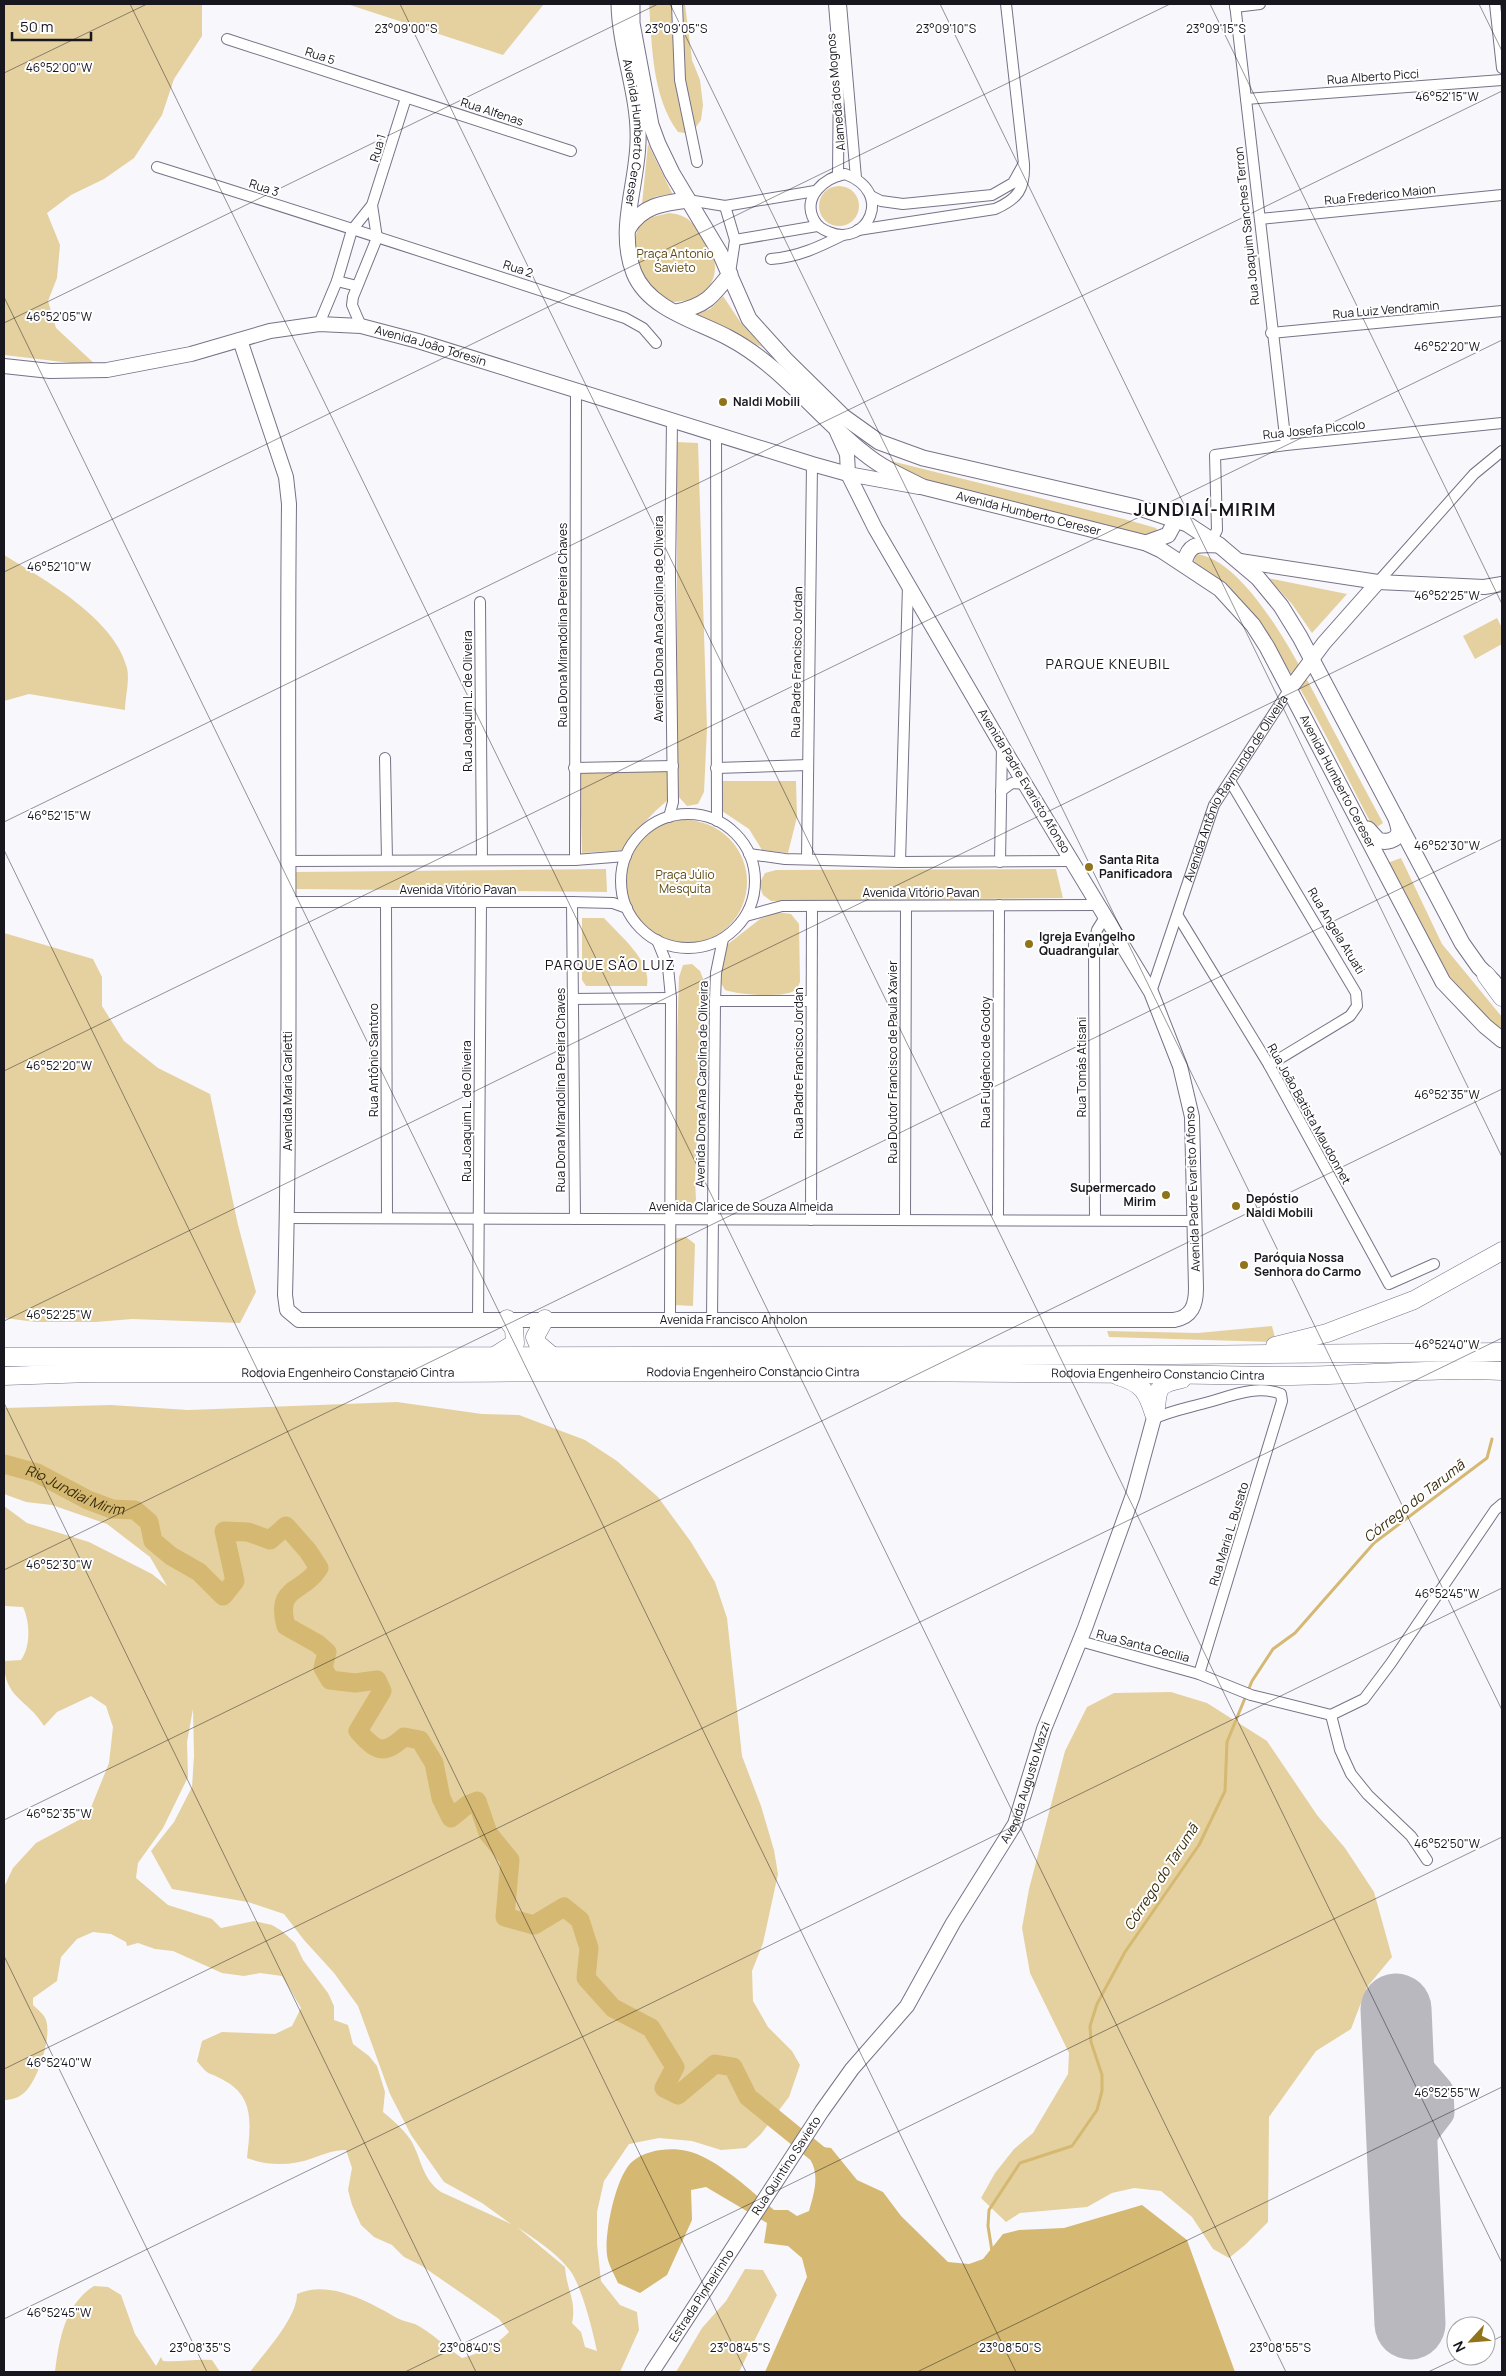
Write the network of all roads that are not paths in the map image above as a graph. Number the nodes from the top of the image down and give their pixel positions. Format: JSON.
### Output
{"nodes":[{"id":1,"x":619,"y":4,"type":"edge"},
{"id":2,"x":632,"y":4,"type":"edge"},
{"id":3,"x":677,"y":4,"type":"edge"},
{"id":4,"x":834,"y":4,"type":"edge"},
{"id":5,"x":842,"y":4,"type":"edge"},
{"id":6,"x":1006,"y":4,"type":"edge"},
{"id":7,"x":1260,"y":4,"type":"edge"},
{"id":8,"x":1495,"y":4,"type":"edge"},
{"id":9,"x":1235,"y":5,"type":"edge"},
{"id":10,"x":226,"y":39,"type":"dead end"},
{"id":11,"x":1502,"y":68,"type":"edge"},
{"id":12,"x":1502,"y":80,"type":"edge"},
{"id":13,"x":406,"y":98,"type":"junction"},
{"id":14,"x":1246,"y":99,"type":"junction"},
{"id":15,"x":571,"y":151,"type":"dead end"},
{"id":16,"x":697,"y":162,"type":"dead end"},
{"id":17,"x":1024,"y":164,"type":"junction"},
{"id":18,"x":157,"y":167,"type":"dead end"},
{"id":19,"x":838,"y":176,"type":"junction"},
{"id":20,"x":856,"y":178,"type":"junction"},
{"id":21,"x":815,"y":191,"type":"junction"},
{"id":22,"x":1502,"y":195,"type":"edge"},
{"id":23,"x":871,"y":196,"type":"junction"},
{"id":24,"x":688,"y":200,"type":"junction"},
{"id":25,"x":372,"y":205,"type":"junction"},
{"id":26,"x":725,"y":206,"type":"junction"},
{"id":27,"x":1260,"y":219,"type":"junction"},
{"id":28,"x":817,"y":226,"type":"junction"},
{"id":29,"x":352,"y":230,"type":"junction"},
{"id":30,"x":858,"y":230,"type":"junction"},
{"id":31,"x":627,"y":231,"type":"junction"},
{"id":32,"x":364,"y":233,"type":"joint"},
{"id":33,"x":845,"y":234,"type":"junction"},
{"id":34,"x":377,"y":238,"type":"junction"},
{"id":35,"x":735,"y":240,"type":"junction"},
{"id":36,"x":771,"y":259,"type":"dead end"},
{"id":37,"x":730,"y":274,"type":"junction"},
{"id":38,"x":337,"y":281,"type":"junction"},
{"id":39,"x":356,"y":286,"type":"junction"},
{"id":40,"x":1502,"y":311,"type":"edge"},
{"id":41,"x":676,"y":312,"type":"junction"},
{"id":42,"x":318,"y":324,"type":"junction"},
{"id":43,"x":361,"y":326,"type":"junction"},
{"id":44,"x":1271,"y":333,"type":"junction"},
{"id":45,"x":240,"y":340,"type":"junction"},
{"id":46,"x":656,"y":343,"type":"dead end"},
{"id":47,"x":4,"y":366,"type":"edge"},
{"id":48,"x":576,"y":390,"type":"junction"},
{"id":49,"x":672,"y":420,"type":"junction"},
{"id":50,"x":1502,"y":423,"type":"edge"},
{"id":51,"x":833,"y":425,"type":"junction"},
{"id":52,"x":716,"y":433,"type":"junction"},
{"id":53,"x":1286,"y":445,"type":"junction"},
{"id":54,"x":1502,"y":451,"type":"edge"},
{"id":55,"x":812,"y":464,"type":"junction"},
{"id":56,"x":848,"y":474,"type":"junction"},
{"id":57,"x":923,"y":487,"type":"junction"},
{"id":58,"x":1176,"y":520,"type":"junction"},
{"id":59,"x":1146,"y":543,"type":"junction"},
{"id":60,"x":1216,"y":543,"type":"junction"},
{"id":61,"x":1240,"y":561,"type":"junction"},
{"id":62,"x":1184,"y":563,"type":"junction"},
{"id":63,"x":1378,"y":582,"type":"junction"},
{"id":64,"x":908,"y":584,"type":"junction"},
{"id":65,"x":1502,"y":584,"type":"edge"},
{"id":66,"x":480,"y":602,"type":"dead end"},
{"id":67,"x":1313,"y":660,"type":"junction"},
{"id":68,"x":1290,"y":690,"type":"junction"},
{"id":69,"x":1002,"y":746,"type":"junction"},
{"id":70,"x":385,"y":758,"type":"dead end"},
{"id":71,"x":808,"y":765,"type":"junction"},
{"id":72,"x":673,"y":766,"type":"junction"},
{"id":73,"x":574,"y":768,"type":"junction"},
{"id":74,"x":716,"y":768,"type":"junction"},
{"id":75,"x":1230,"y":781,"type":"junction"},
{"id":76,"x":1025,"y":784,"type":"junction"},
{"id":77,"x":1001,"y":791,"type":"junction"},
{"id":78,"x":1353,"y":808,"type":"junction"},
{"id":79,"x":1394,"y":811,"type":"junction"},
{"id":80,"x":669,"y":817,"type":"junction"},
{"id":81,"x":717,"y":821,"type":"junction"},
{"id":82,"x":749,"y":854,"type":"junction"},
{"id":83,"x":626,"y":856,"type":"junction"},
{"id":84,"x":807,"y":859,"type":"junction"},
{"id":85,"x":387,"y":860,"type":"junction"},
{"id":86,"x":482,"y":860,"type":"junction"},
{"id":87,"x":575,"y":860,"type":"junction"},
{"id":88,"x":287,"y":861,"type":"junction"},
{"id":89,"x":900,"y":862,"type":"junction"},
{"id":90,"x":1000,"y":862,"type":"junction"},
{"id":91,"x":1072,"y":862,"type":"junction"},
{"id":92,"x":287,"y":902,"type":"junction"},
{"id":93,"x":481,"y":902,"type":"junction"},
{"id":94,"x":572,"y":902,"type":"junction"},
{"id":95,"x":386,"y":903,"type":"junction"},
{"id":96,"x":1000,"y":905,"type":"junction"},
{"id":97,"x":812,"y":906,"type":"junction"},
{"id":98,"x":906,"y":906,"type":"junction"},
{"id":99,"x":628,"y":908,"type":"junction"},
{"id":100,"x":1101,"y":911,"type":"junction"},
{"id":101,"x":746,"y":916,"type":"junction"},
{"id":102,"x":1178,"y":916,"type":"junction"},
{"id":103,"x":723,"y":939,"type":"junction"},
{"id":104,"x":657,"y":940,"type":"junction"},
{"id":105,"x":1486,"y":975,"type":"junction"},
{"id":106,"x":1502,"y":990,"type":"edge"},
{"id":107,"x":1151,"y":992,"type":"junction"},
{"id":108,"x":1502,"y":997,"type":"edge"},
{"id":109,"x":672,"y":998,"type":"junction"},
{"id":110,"x":573,"y":999,"type":"junction"},
{"id":111,"x":714,"y":1000,"type":"junction"},
{"id":112,"x":811,"y":1001,"type":"junction"},
{"id":113,"x":1502,"y":1040,"type":"edge"},
{"id":114,"x":1269,"y":1065,"type":"junction"},
{"id":115,"x":387,"y":1217,"type":"junction"},
{"id":116,"x":287,"y":1218,"type":"junction"},
{"id":117,"x":479,"y":1218,"type":"junction"},
{"id":118,"x":575,"y":1219,"type":"junction"},
{"id":119,"x":905,"y":1219,"type":"junction"},
{"id":120,"x":998,"y":1219,"type":"junction"},
{"id":121,"x":670,"y":1220,"type":"junction"},
{"id":122,"x":714,"y":1220,"type":"junction"},
{"id":123,"x":811,"y":1220,"type":"junction"},
{"id":124,"x":1095,"y":1220,"type":"junction"},
{"id":125,"x":1195,"y":1221,"type":"junction"},
{"id":126,"x":1502,"y":1252,"type":"edge"},
{"id":127,"x":1434,"y":1264,"type":"dead end"},
{"id":128,"x":294,"y":1318,"type":"joint"},
{"id":129,"x":478,"y":1319,"type":"junction"},
{"id":130,"x":507,"y":1319,"type":"junction"},
{"id":131,"x":545,"y":1319,"type":"junction"},
{"id":132,"x":670,"y":1320,"type":"junction"},
{"id":133,"x":712,"y":1320,"type":"junction"},
{"id":134,"x":1174,"y":1320,"type":"joint"},
{"id":135,"x":1502,"y":1352,"type":"edge"},
{"id":136,"x":1251,"y":1353,"type":"junction"},
{"id":137,"x":495,"y":1356,"type":"junction"},
{"id":138,"x":551,"y":1356,"type":"junction"},
{"id":139,"x":4,"y":1357,"type":"edge"},
{"id":140,"x":1502,"y":1371,"type":"edge"},
{"id":141,"x":1108,"y":1373,"type":"junction"},
{"id":142,"x":1220,"y":1375,"type":"junction"},
{"id":143,"x":4,"y":1376,"type":"edge"},
{"id":144,"x":1154,"y":1417,"type":"junction"},
{"id":145,"x":1502,"y":1504,"type":"edge"},
{"id":146,"x":1080,"y":1641,"type":"junction"},
{"id":147,"x":1200,"y":1674,"type":"junction"},
{"id":148,"x":1331,"y":1714,"type":"junction"},
{"id":149,"x":1427,"y":1860,"type":"dead end"},
{"id":150,"x":822,"y":2111,"type":"joint"},
{"id":151,"x":752,"y":2220,"type":"joint"},
{"id":152,"x":652,"y":2372,"type":"edge"}],
"edges":[{"from":1,"to":31,"type":"main road","name":"Avenida Humberto Cereser"},
{"from":2,"to":24,"type":"main road","name":"Avenida Humberto Cereser"},
{"from":3,"to":16,"type":"street"},
{"from":4,"to":19,"type":"street","name":"Alameda dos Mognos"},
{"from":5,"to":20,"type":"street","name":"Alameda dos Mognos"},
{"from":6,"to":17,"type":"street"},
{"from":7,"to":9,"type":"street"},
{"from":8,"to":11,"type":"street"},
{"from":9,"to":14,"type":"street","name":"Rua Joaquim Sanches Terron"},
{"from":10,"to":13,"type":"street","name":"Rua 5"},
{"from":12,"to":14,"type":"street","name":"Rua Alberto Picci"},
{"from":13,"to":15,"type":"street","name":"Rua Alfenas"},
{"from":13,"to":25,"type":"street","name":"Rua 1"},
{"from":14,"to":27,"type":"street","name":"Rua Joaquim Sanches Terron"},
{"from":17,"to":23,"type":"street"},
{"from":17,"to":30,"type":"street"},
{"from":18,"to":29,"type":"street","name":"Rua 3"},
{"from":19,"to":20,"type":"street"},
{"from":19,"to":21,"type":"street"},
{"from":20,"to":23,"type":"street"},
{"from":21,"to":26,"type":"street"},
{"from":21,"to":28,"type":"street"},
{"from":22,"to":27,"type":"street","name":"Rua Frederico Maion"},
{"from":23,"to":30,"type":"street"},
{"from":24,"to":26,"type":"street"},
{"from":24,"to":31,"type":"main road"},
{"from":24,"to":37,"type":"main road","name":"Avenida Humberto Cereser"},
{"from":25,"to":29,"type":"street","name":"Rua 1"},
{"from":25,"to":34,"type":"street","name":"Rua 1"},
{"from":26,"to":35,"type":"street"},
{"from":27,"to":44,"type":"street","name":"Rua Joaquim Sanches Terron"},
{"from":28,"to":33,"type":"street"},
{"from":28,"to":35,"type":"street"},
{"from":29,"to":32,"type":"street","name":"Rua 3"},
{"from":29,"to":38,"type":"street"},
{"from":30,"to":33,"type":"street"},
{"from":31,"to":41,"type":"main road","name":"Avenida Humberto Cereser"},
{"from":32,"to":34,"type":"street","name":"Rua 2"},
{"from":33,"to":36,"type":"street"},
{"from":34,"to":39,"type":"street"},
{"from":34,"to":46,"type":"street","name":"Rua 2"},
{"from":35,"to":37,"type":"street"},
{"from":37,"to":41,"type":"main road"},
{"from":37,"to":58,"type":"main road","name":"Avenida Humberto Cereser"},
{"from":38,"to":39,"type":"street"},
{"from":38,"to":42,"type":"street"},
{"from":39,"to":43,"type":"street"},
{"from":40,"to":44,"type":"street","name":"Rua Luiz Vendramin"},
{"from":41,"to":51,"type":"main road","name":"Avenida Humberto Cereser"},
{"from":42,"to":43,"type":"street","name":"Avenida João Toresin"},
{"from":42,"to":45,"type":"street","name":"Avenida João Toresin"},
{"from":43,"to":48,"type":"street","name":"Avenida João Toresin"},
{"from":44,"to":53,"type":"street","name":"Rua Joaquim Sanches Terron"},
{"from":45,"to":47,"type":"street","name":"Avenida João Toresin"},
{"from":45,"to":88,"type":"street","name":"Avenida Maria Carletti"},
{"from":48,"to":49,"type":"street","name":"Avenida João Toresin"},
{"from":48,"to":73,"type":"street","name":"Rua Dona Mirandolina Pereira Chaves"},
{"from":49,"to":52,"type":"street","name":"Avenida João Toresin"},
{"from":49,"to":72,"type":"street","name":"Avenida Dona Ana Carolina de Oliveira"},
{"from":50,"to":53,"type":"street","name":"Rua Josefa Piccolo"},
{"from":51,"to":56,"type":"street"},
{"from":51,"to":57,"type":"main road","name":"Avenida Humberto Cereser"},
{"from":52,"to":55,"type":"street","name":"Avenida João Toresin"},
{"from":52,"to":74,"type":"street"},
{"from":53,"to":60,"type":"street","name":"Rua Josefa Piccolo"},
{"from":54,"to":63,"type":"street","name":"Avenida Antônio Raymundo de Oliveira"},
{"from":55,"to":56,"type":"street","name":"Avenida João Toresin"},
{"from":55,"to":71,"type":"street","name":"Rua Padre Francisco Jordan"},
{"from":56,"to":57,"type":"street","name":"Avenida João Toresin"},
{"from":56,"to":64,"type":"street","name":"Avenida Padre Evaristo Afonso"},
{"from":57,"to":59,"type":"main road","name":"Avenida Humberto Cereser"},
{"from":58,"to":59,"type":"main road"},
{"from":58,"to":60,"type":"main road","name":"Avenida Humberto Cereser"},
{"from":59,"to":62,"type":"main road","name":"Avenida Humberto Cereser"},
{"from":60,"to":61,"type":"main road","name":"Avenida Humberto Cereser"},
{"from":60,"to":62,"type":"main road"},
{"from":61,"to":63,"type":"street"},
{"from":61,"to":67,"type":"main road","name":"Avenida Humberto Cereser"},
{"from":62,"to":68,"type":"main road","name":"Avenida Humberto Cereser"},
{"from":63,"to":65,"type":"street"},
{"from":63,"to":67,"type":"street","name":"Avenida Antônio Raymundo de Oliveira"},
{"from":64,"to":69,"type":"street","name":"Avenida Padre Evaristo Afonso"},
{"from":64,"to":89,"type":"street"},
{"from":66,"to":86,"type":"street","name":"Rua Joaquim L. de Oliveira"},
{"from":67,"to":68,"type":"street","name":"Avenida Antônio Raymundo de Oliveira"},
{"from":67,"to":79,"type":"main road","name":"Avenida Humberto Cereser"},
{"from":68,"to":75,"type":"street","name":"Avenida Antônio Raymundo de Oliveira"},
{"from":68,"to":78,"type":"main road","name":"Avenida Humberto Cereser"},
{"from":69,"to":76,"type":"street","name":"Avenida Padre Evaristo Afonso"},
{"from":69,"to":77,"type":"street"},
{"from":70,"to":85,"type":"street"},
{"from":71,"to":74,"type":"street"},
{"from":71,"to":84,"type":"street","name":"Rua Padre Francisco Jordan"},
{"from":72,"to":73,"type":"street"},
{"from":72,"to":80,"type":"street","name":"Avenida Dona Ana Carolina de Oliveira"},
{"from":73,"to":87,"type":"street","name":"Rua Dona Mirandolina Pereira Chaves"},
{"from":74,"to":81,"type":"street"},
{"from":75,"to":102,"type":"street","name":"Avenida Antônio Raymundo de Oliveira"},
{"from":75,"to":114,"type":"street","name":"Rua Angela Atuati"},
{"from":76,"to":77,"type":"street"},
{"from":76,"to":91,"type":"street","name":"Avenida Padre Evaristo Afonso"},
{"from":77,"to":90,"type":"street"},
{"from":78,"to":79,"type":"main road"},
{"from":78,"to":113,"type":"main road","name":"Avenida Humberto Cereser"},
{"from":79,"to":105,"type":"main road","name":"Avenida Humberto Cereser"},
{"from":80,"to":81,"type":"street"},
{"from":80,"to":83,"type":"street"},
{"from":81,"to":82,"type":"street"},
{"from":82,"to":84,"type":"street"},
{"from":82,"to":101,"type":"street"},
{"from":83,"to":87,"type":"street"},
{"from":83,"to":99,"type":"street"},
{"from":84,"to":89,"type":"street"},
{"from":85,"to":86,"type":"street"},
{"from":85,"to":88,"type":"street"},
{"from":86,"to":87,"type":"street"},
{"from":88,"to":92,"type":"street","name":"Avenida Maria Carletti"},
{"from":89,"to":90,"type":"street"},
{"from":90,"to":91,"type":"street"},
{"from":91,"to":100,"type":"street","name":"Avenida Padre Evaristo Afonso"},
{"from":92,"to":95,"type":"street","name":"Avenida Vitório Pavan"},
{"from":92,"to":116,"type":"street","name":"Avenida Maria Carletti"},
{"from":93,"to":94,"type":"street","name":"Avenida Vitório Pavan"},
{"from":93,"to":95,"type":"street","name":"Avenida Vitório Pavan"},
{"from":93,"to":117,"type":"street","name":"Rua Joaquim L. de Oliveira"},
{"from":94,"to":99,"type":"street","name":"Avenida Vitório Pavan"},
{"from":94,"to":110,"type":"street","name":"Rua Dona Mirandolina Pereira Chaves"},
{"from":95,"to":115,"type":"street","name":"Rua Antônio Santoro"},
{"from":96,"to":98,"type":"street","name":"Avenida Vitório Pavan"},
{"from":96,"to":100,"type":"street","name":"Avenida Vitório Pavan"},
{"from":96,"to":120,"type":"street","name":"Rua Fulgêncio de Godoy"},
{"from":97,"to":98,"type":"street","name":"Avenida Vitório Pavan"},
{"from":97,"to":101,"type":"street","name":"Avenida Vitório Pavan"},
{"from":97,"to":112,"type":"street","name":"Rua Padre Francisco Jordan"},
{"from":98,"to":119,"type":"street","name":"Rua Doutor Francisco de Paula Xavier"},
{"from":99,"to":104,"type":"street"},
{"from":100,"to":107,"type":"street","name":"Avenida Padre Evaristo Afonso"},
{"from":100,"to":124,"type":"street","name":"Rua Tomás Atisani"},
{"from":101,"to":103,"type":"street"},
{"from":102,"to":107,"type":"street","name":"Avenida Antônio Raymundo de Oliveira"},
{"from":102,"to":114,"type":"street","name":"Rua João Batista Maudonnet"},
{"from":103,"to":104,"type":"street"},
{"from":103,"to":111,"type":"street","name":"Avenida Dona Ana Carolina de Oliveira"},
{"from":104,"to":109,"type":"street"},
{"from":105,"to":106,"type":"main road","name":"Avenida Humberto Cereser"},
{"from":105,"to":108,"type":"highway"},
{"from":107,"to":125,"type":"street","name":"Avenida Padre Evaristo Afonso"},
{"from":109,"to":110,"type":"street"},
{"from":109,"to":121,"type":"street"},
{"from":110,"to":118,"type":"street","name":"Rua Dona Mirandolina Pereira Chaves"},
{"from":111,"to":112,"type":"street"},
{"from":111,"to":122,"type":"street","name":"Avenida Dona Ana Carolina de Oliveira"},
{"from":112,"to":123,"type":"street","name":"Rua Padre Francisco Jordan"},
{"from":114,"to":127,"type":"street","name":"Rua João Batista Maudonnet"},
{"from":115,"to":116,"type":"street","name":"Avenida Clarice de Souza Almeida"},
{"from":115,"to":117,"type":"street","name":"Avenida Clarice de Souza Almeida"},
{"from":116,"to":128,"type":"street","name":"Avenida Maria Carletti"},
{"from":117,"to":118,"type":"street","name":"Avenida Clarice de Souza Almeida"},
{"from":117,"to":129,"type":"street","name":"Rua Joaquim L. de Oliveira"},
{"from":118,"to":121,"type":"street","name":"Avenida Clarice de Souza Almeida"},
{"from":119,"to":120,"type":"street","name":"Avenida Clarice de Souza Almeida"},
{"from":119,"to":123,"type":"street","name":"Avenida Clarice de Souza Almeida"},
{"from":120,"to":124,"type":"street","name":"Avenida Clarice de Souza Almeida"},
{"from":121,"to":122,"type":"street","name":"Avenida Clarice de Souza Almeida"},
{"from":121,"to":132,"type":"street"},
{"from":122,"to":123,"type":"street","name":"Avenida Clarice de Souza Almeida"},
{"from":122,"to":133,"type":"street","name":"Avenida Dona Ana Carolina de Oliveira"},
{"from":124,"to":125,"type":"street","name":"Avenida Clarice de Souza Almeida"},
{"from":125,"to":134,"type":"street","name":"Avenida Padre Evaristo Afonso"},
{"from":126,"to":136,"type":"highway"},
{"from":128,"to":129,"type":"street","name":"Avenida Francisco Anholon"},
{"from":129,"to":130,"type":"street","name":"Avenida Francisco Anholon"},
{"from":130,"to":131,"type":"street","name":"Avenida Francisco Anholon"},
{"from":130,"to":137,"type":"highway"},
{"from":131,"to":132,"type":"street","name":"Avenida Francisco Anholon"},
{"from":131,"to":138,"type":"highway"},
{"from":132,"to":133,"type":"street","name":"Avenida Francisco Anholon"},
{"from":133,"to":134,"type":"street","name":"Avenida Francisco Anholon"},
{"from":135,"to":136,"type":"highway","name":"Rodovia Engenheiro Constancio Cintra"},
{"from":136,"to":138,"type":"highway","name":"Rodovia Engenheiro Constancio Cintra"},
{"from":137,"to":138,"type":"highway","name":"Rodovia Engenheiro Constancio Cintra"},
{"from":137,"to":139,"type":"highway","name":"Rodovia Engenheiro Constancio Cintra"},
{"from":140,"to":142,"type":"highway","name":"Rodovia Engenheiro Constancio Cintra"},
{"from":141,"to":142,"type":"highway","name":"Rodovia Engenheiro Constancio Cintra"},
{"from":141,"to":143,"type":"highway","name":"Rodovia Engenheiro Constancio Cintra"},
{"from":141,"to":144,"type":"highway"},
{"from":142,"to":144,"type":"highway"},
{"from":144,"to":146,"type":"street","name":"Avenida Augusto Mazzi"},
{"from":144,"to":147,"type":"street","name":"Rua Maria L. Busato"},
{"from":145,"to":148,"type":"street"},
{"from":146,"to":147,"type":"street","name":"Rua Santa Cecilia"},
{"from":146,"to":150,"type":"street","name":"Avenida Augusto Mazzi"},
{"from":147,"to":148,"type":"street","name":"Rua Santa Cecilia"},
{"from":148,"to":149,"type":"street"},
{"from":150,"to":151,"type":"street","name":"Rua Quintino Savieto"},
{"from":151,"to":152,"type":"street","name":"Estrada Pinheirinho"}]}
